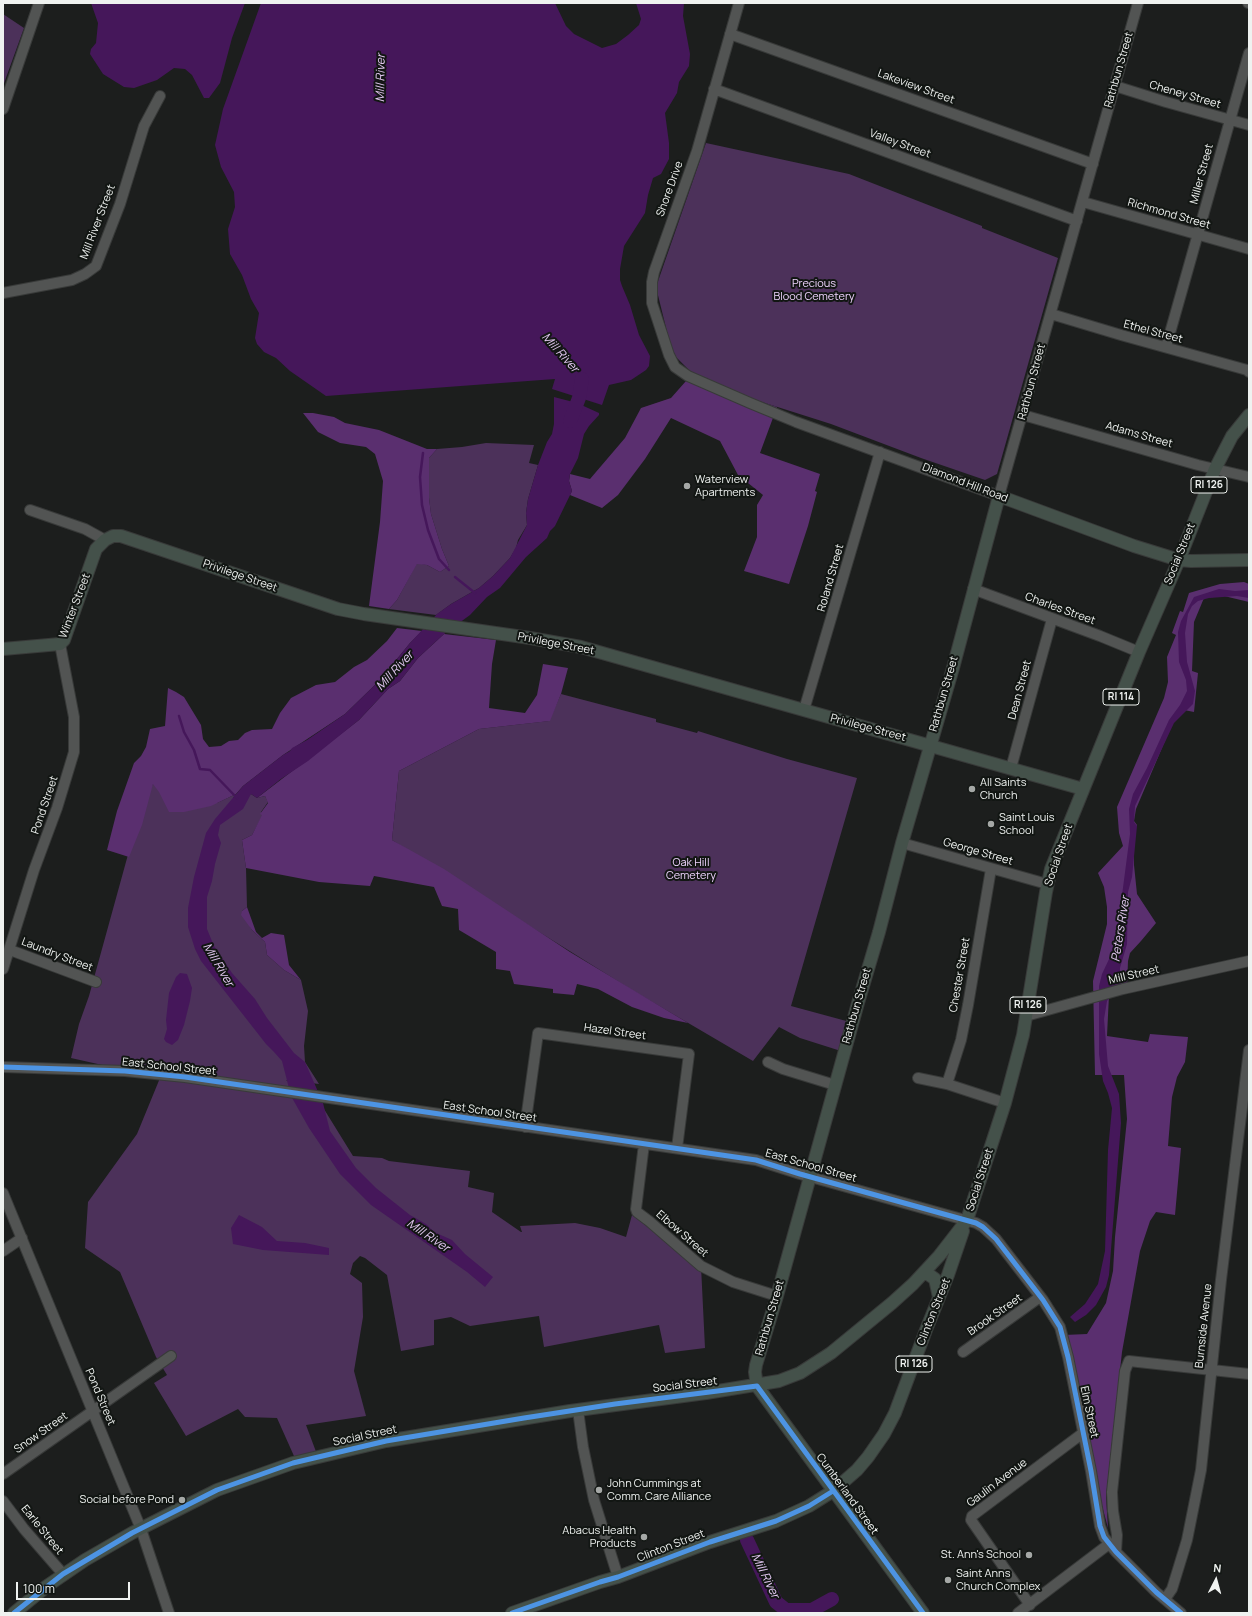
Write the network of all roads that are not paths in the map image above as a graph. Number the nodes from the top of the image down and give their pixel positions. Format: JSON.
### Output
{"nodes":[{"id":1,"x":39,"y":3,"type":"edge"},
{"id":2,"x":739,"y":3,"type":"edge"},
{"id":3,"x":1138,"y":3,"type":"edge"},
{"id":4,"x":730,"y":34,"type":"junction"},
{"id":5,"x":1249,"y":53,"type":"edge"},
{"id":6,"x":1115,"y":86,"type":"junction"},
{"id":7,"x":714,"y":89,"type":"junction"},
{"id":8,"x":160,"y":96,"type":"dead end"},
{"id":9,"x":3,"y":109,"type":"edge"},
{"id":10,"x":1230,"y":120,"type":"junction"},
{"id":11,"x":1249,"y":125,"type":"edge"},
{"id":12,"x":1093,"y":164,"type":"junction"},
{"id":13,"x":1083,"y":202,"type":"junction"},
{"id":14,"x":1077,"y":222,"type":"junction"},
{"id":15,"x":1198,"y":234,"type":"junction"},
{"id":16,"x":1249,"y":249,"type":"edge"},
{"id":17,"x":3,"y":293,"type":"edge"},
{"id":18,"x":1051,"y":314,"type":"junction"},
{"id":19,"x":1166,"y":347,"type":"junction"},
{"id":20,"x":1248,"y":369,"type":"edge"},
{"id":21,"x":688,"y":376,"type":"joint"},
{"id":22,"x":1249,"y":415,"type":"edge"},
{"id":23,"x":1023,"y":416,"type":"junction"},
{"id":24,"x":880,"y":452,"type":"junction"},
{"id":25,"x":1215,"y":469,"type":"junction"},
{"id":26,"x":1249,"y":477,"type":"edge"},
{"id":27,"x":999,"y":496,"type":"junction"},
{"id":28,"x":30,"y":510,"type":"dead end"},
{"id":29,"x":105,"y":540,"type":"junction"},
{"id":30,"x":1179,"y":560,"type":"junction"},
{"id":31,"x":1249,"y":560,"type":"edge"},
{"id":32,"x":973,"y":589,"type":"junction"},
{"id":33,"x":1052,"y":619,"type":"junction"},
{"id":34,"x":60,"y":644,"type":"junction"},
{"id":35,"x":3,"y":649,"type":"edge"},
{"id":36,"x":1139,"y":652,"type":"junction"},
{"id":37,"x":804,"y":710,"type":"junction"},
{"id":38,"x":929,"y":745,"type":"junction"},
{"id":39,"x":1011,"y":768,"type":"junction"},
{"id":40,"x":1084,"y":789,"type":"junction"},
{"id":41,"x":902,"y":843,"type":"junction"},
{"id":42,"x":991,"y":869,"type":"junction"},
{"id":43,"x":1048,"y":884,"type":"junction"},
{"id":44,"x":10,"y":950,"type":"junction"},
{"id":45,"x":1249,"y":961,"type":"edge"},
{"id":46,"x":3,"y":969,"type":"edge"},
{"id":47,"x":96,"y":982,"type":"dead end"},
{"id":48,"x":1026,"y":1016,"type":"junction"},
{"id":49,"x":1249,"y":1050,"type":"edge"},
{"id":50,"x":768,"y":1062,"type":"dead end"},
{"id":51,"x":3,"y":1067,"type":"edge"},
{"id":52,"x":918,"y":1078,"type":"dead end"},
{"id":53,"x":947,"y":1084,"type":"junction"},
{"id":54,"x":835,"y":1085,"type":"junction"},
{"id":55,"x":1005,"y":1103,"type":"junction"},
{"id":56,"x":525,"y":1127,"type":"junction"},
{"id":57,"x":644,"y":1144,"type":"junction"},
{"id":58,"x":677,"y":1148,"type":"junction"},
{"id":59,"x":809,"y":1176,"type":"junction"},
{"id":60,"x":3,"y":1193,"type":"edge"},
{"id":61,"x":967,"y":1220,"type":"junction"},
{"id":62,"x":22,"y":1238,"type":"junction"},
{"id":63,"x":3,"y":1251,"type":"edge"},
{"id":64,"x":923,"y":1274,"type":"junction"},
{"id":65,"x":777,"y":1296,"type":"junction"},
{"id":66,"x":939,"y":1297,"type":"junction"},
{"id":67,"x":1040,"y":1297,"type":"junction"},
{"id":68,"x":963,"y":1352,"type":"dead end"},
{"id":69,"x":171,"y":1356,"type":"dead end"},
{"id":70,"x":1211,"y":1370,"type":"junction"},
{"id":71,"x":1249,"y":1374,"type":"edge"},
{"id":72,"x":757,"y":1386,"type":"junction"},
{"id":73,"x":578,"y":1410,"type":"junction"},
{"id":74,"x":93,"y":1412,"type":"junction"},
{"id":75,"x":1083,"y":1432,"type":"junction"},
{"id":76,"x":3,"y":1474,"type":"edge"},
{"id":77,"x":833,"y":1491,"type":"junction"},
{"id":78,"x":3,"y":1500,"type":"edge"},
{"id":79,"x":141,"y":1529,"type":"junction"},
{"id":80,"x":1109,"y":1544,"type":"junction"},
{"id":81,"x":1116,"y":1552,"type":"junction"},
{"id":82,"x":63,"y":1574,"type":"junction"},
{"id":83,"x":618,"y":1577,"type":"junction"},
{"id":84,"x":1165,"y":1599,"type":"junction"},
{"id":85,"x":1030,"y":1605,"type":"junction"},
{"id":86,"x":14,"y":1613,"type":"edge"},
{"id":87,"x":170,"y":1613,"type":"edge"},
{"id":88,"x":512,"y":1613,"type":"edge"},
{"id":89,"x":923,"y":1613,"type":"edge"},
{"id":90,"x":1018,"y":1613,"type":"edge"},
{"id":91,"x":1181,"y":1613,"type":"edge"}],
"edges":[{"from":1,"to":9,"type":"street"},
{"from":2,"to":4,"type":"street","name":"Shore Drive"},
{"from":3,"to":6,"type":"street","name":"Rathbun Street"},
{"from":4,"to":7,"type":"street","name":"Shore Drive"},
{"from":4,"to":12,"type":"street","name":"Lakeview Street"},
{"from":5,"to":10,"type":"street","name":"Miller Street"},
{"from":6,"to":10,"type":"street","name":"Cheney Street"},
{"from":6,"to":12,"type":"street","name":"Rathbun Street"},
{"from":7,"to":14,"type":"street","name":"Valley Street"},
{"from":7,"to":21,"type":"street","name":"Shore Drive"},
{"from":8,"to":17,"type":"street","name":"Mill River Street"},
{"from":10,"to":11,"type":"street","name":"Cheney Street"},
{"from":10,"to":15,"type":"street","name":"Miller Street"},
{"from":12,"to":13,"type":"street","name":"Rathbun Street"},
{"from":13,"to":14,"type":"street","name":"Rathbun Street"},
{"from":13,"to":15,"type":"street","name":"Richmond Street"},
{"from":14,"to":18,"type":"street","name":"Rathbun Street"},
{"from":15,"to":16,"type":"street","name":"Richmond Street"},
{"from":15,"to":19,"type":"street","name":"Miller Street"},
{"from":18,"to":19,"type":"street","name":"Ethel Street"},
{"from":18,"to":23,"type":"street","name":"Rathbun Street"},
{"from":19,"to":20,"type":"street","name":"Ethel Street"},
{"from":21,"to":24,"type":"street","name":"Diamond Hill Road"},
{"from":22,"to":25,"type":"main road","name":"Social Street","number":"RI 126"},
{"from":23,"to":25,"type":"street","name":"Adams Street"},
{"from":23,"to":27,"type":"street","name":"Rathbun Street"},
{"from":24,"to":27,"type":"street","name":"Diamond Hill Road"},
{"from":24,"to":37,"type":"street","name":"Roland Street"},
{"from":25,"to":26,"type":"street","name":"Adams Street"},
{"from":25,"to":30,"type":"main road","name":"Social Street","number":"RI 126"},
{"from":27,"to":30,"type":"main road","name":"Diamond Hill Road"},
{"from":27,"to":32,"type":"main road","name":"Rathbun Street"},
{"from":28,"to":29,"type":"street"},
{"from":29,"to":34,"type":"main road","name":"Winter Street"},
{"from":29,"to":37,"type":"main road","name":"Privilege Street"},
{"from":30,"to":31,"type":"main road","name":"Diamond Hill Road"},
{"from":30,"to":36,"type":"main road","name":"Social Street","number":"RI 114"},
{"from":32,"to":33,"type":"street","name":"Charles Street"},
{"from":32,"to":38,"type":"main road","name":"Rathbun Street"},
{"from":33,"to":36,"type":"street","name":"Charles Street"},
{"from":33,"to":39,"type":"street","name":"Dean Street"},
{"from":34,"to":35,"type":"main road","name":"Winter Street"},
{"from":34,"to":44,"type":"street","name":"Pond Street"},
{"from":36,"to":40,"type":"main road","name":"Social Street","number":"RI 114"},
{"from":37,"to":38,"type":"main road","name":"Privilege Street"},
{"from":38,"to":39,"type":"main road","name":"Privilege Street"},
{"from":38,"to":41,"type":"main road","name":"Rathbun Street"},
{"from":39,"to":40,"type":"main road","name":"Privilege Street"},
{"from":40,"to":43,"type":"main road","name":"Social Street","number":"RI 126"},
{"from":41,"to":42,"type":"street","name":"George Street"},
{"from":41,"to":54,"type":"main road","name":"Rathbun Street"},
{"from":42,"to":43,"type":"street","name":"George Street"},
{"from":42,"to":53,"type":"street","name":"Chester Street"},
{"from":43,"to":48,"type":"main road","name":"Social Street","number":"RI 126"},
{"from":44,"to":46,"type":"street","name":"Pond Street"},
{"from":44,"to":47,"type":"street","name":"Laundry Street"},
{"from":45,"to":48,"type":"street","name":"Mill Street"},
{"from":48,"to":55,"type":"main road","name":"Social Street","number":"RI 126"},
{"from":49,"to":70,"type":"street","name":"Burnside Avenue"},
{"from":50,"to":54,"type":"street"},
{"from":51,"to":56,"type":"street","name":"East School Street"},
{"from":52,"to":53,"type":"street"},
{"from":53,"to":55,"type":"street"},
{"from":54,"to":59,"type":"main road","name":"Rathbun Street"},
{"from":55,"to":61,"type":"main road","name":"Social Street","number":"RI 126"},
{"from":56,"to":57,"type":"street","name":"East School Street"},
{"from":56,"to":58,"type":"street","name":"Hazel Street"},
{"from":57,"to":58,"type":"street","name":"East School Street"},
{"from":57,"to":65,"type":"street","name":"Elbow Street"},
{"from":58,"to":59,"type":"street","name":"East School Street"},
{"from":59,"to":61,"type":"street","name":"East School Street"},
{"from":59,"to":65,"type":"main road","name":"Rathbun Street"},
{"from":60,"to":62,"type":"street","name":"Pond Street"},
{"from":61,"to":64,"type":"main road","name":"Social Street","number":"RI 126"},
{"from":61,"to":66,"type":"main road","name":"Clinton Street","number":"RI 126"},
{"from":61,"to":67,"type":"street","name":"Elm Street"},
{"from":62,"to":63,"type":"street"},
{"from":62,"to":74,"type":"street","name":"Pond Street"},
{"from":64,"to":66,"type":"main road"},
{"from":64,"to":72,"type":"main road","name":"Social Street","number":"RI 126"},
{"from":65,"to":72,"type":"main road","name":"Rathbun Street"},
{"from":66,"to":77,"type":"main road","name":"Clinton Street","number":"RI 126"},
{"from":67,"to":68,"type":"street","name":"Brook Street"},
{"from":67,"to":75,"type":"street","name":"Elm Street"},
{"from":69,"to":74,"type":"street","name":"Snow Street"},
{"from":70,"to":71,"type":"street"},
{"from":70,"to":81,"type":"street"},
{"from":70,"to":84,"type":"street","name":"Burnside Avenue"},
{"from":72,"to":73,"type":"main road","name":"Social Street"},
{"from":72,"to":77,"type":"main road","name":"Cumberland Street"},
{"from":73,"to":79,"type":"main road","name":"Social Street"},
{"from":73,"to":83,"type":"street"},
{"from":74,"to":76,"type":"street","name":"Snow Street"},
{"from":74,"to":79,"type":"street","name":"Pond Street"},
{"from":75,"to":80,"type":"street","name":"Elm Street"},
{"from":75,"to":85,"type":"street","name":"Gaulin Avenue"},
{"from":77,"to":83,"type":"main road","name":"Clinton Street"},
{"from":77,"to":89,"type":"main road","name":"Cumberland Street"},
{"from":78,"to":82,"type":"street","name":"Earle Street"},
{"from":79,"to":82,"type":"main road","name":"Social Street"},
{"from":79,"to":87,"type":"street","name":"Pond Street"},
{"from":80,"to":81,"type":"street","name":"Elm Street"},
{"from":80,"to":85,"type":"street"},
{"from":81,"to":84,"type":"street","name":"Elm Street"},
{"from":82,"to":86,"type":"main road","name":"Social Street"},
{"from":83,"to":88,"type":"main road","name":"Clinton Street"},
{"from":84,"to":91,"type":"street","name":"Elm Street"},
{"from":85,"to":90,"type":"street"}]}
